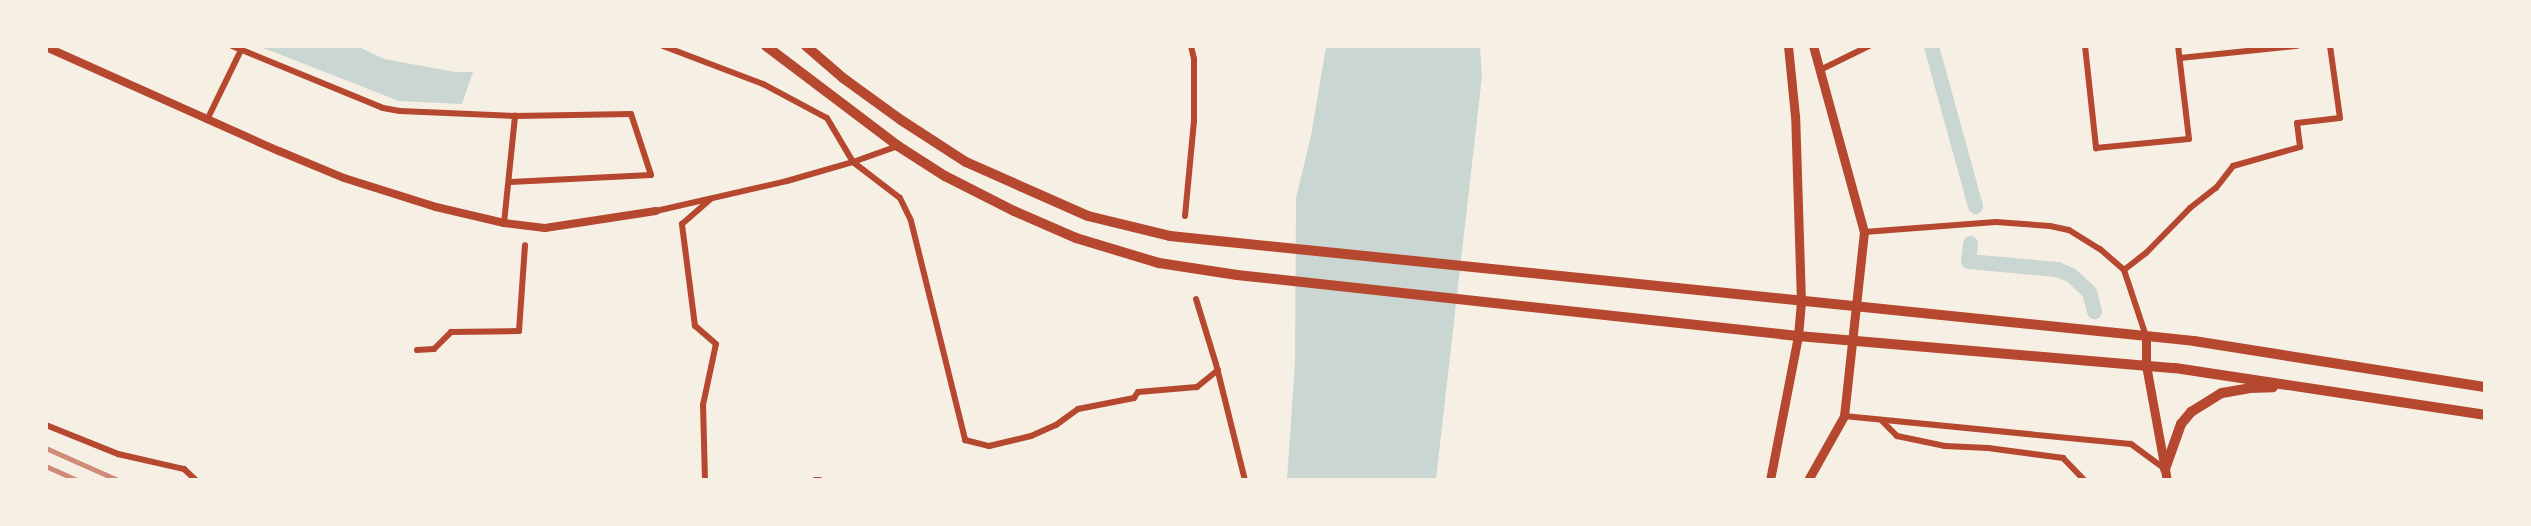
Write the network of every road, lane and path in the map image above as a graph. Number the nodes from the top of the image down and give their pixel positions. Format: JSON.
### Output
{"nodes":[{"id":1,"x":232,"y":46,"type":"edge"},
{"id":2,"x":663,"y":46,"type":"edge"},
{"id":3,"x":766,"y":46,"type":"edge"},
{"id":4,"x":806,"y":46,"type":"edge"},
{"id":5,"x":1191,"y":46,"type":"edge"},
{"id":6,"x":1788,"y":46,"type":"edge"},
{"id":7,"x":1813,"y":46,"type":"edge"},
{"id":8,"x":1869,"y":46,"type":"edge"},
{"id":9,"x":2085,"y":46,"type":"edge"},
{"id":10,"x":2178,"y":46,"type":"edge"},
{"id":11,"x":2297,"y":46,"type":"edge"},
{"id":12,"x":2330,"y":46,"type":"edge"},
{"id":13,"x":46,"y":47,"type":"edge"},
{"id":14,"x":241,"y":50,"type":"junction"},
{"id":15,"x":2180,"y":58,"type":"junction"},
{"id":16,"x":1820,"y":69,"type":"junction"},
{"id":17,"x":515,"y":116,"type":"junction"},
{"id":18,"x":207,"y":120,"type":"junction"},
{"id":19,"x":898,"y":146,"type":"junction"},
{"id":20,"x":853,"y":162,"type":"junction"},
{"id":21,"x":510,"y":182,"type":"junction"},
{"id":22,"x":711,"y":199,"type":"junction"},
{"id":23,"x":656,"y":212,"type":"joint"},
{"id":24,"x":1185,"y":216,"type":"dead end"},
{"id":25,"x":504,"y":223,"type":"junction"},
{"id":26,"x":1864,"y":232,"type":"junction"},
{"id":27,"x":525,"y":245,"type":"dead end"},
{"id":28,"x":2124,"y":270,"type":"junction"},
{"id":29,"x":1196,"y":299,"type":"dead end"},
{"id":30,"x":1801,"y":302,"type":"junction"},
{"id":31,"x":1797,"y":336,"type":"junction"},
{"id":32,"x":2146,"y":337,"type":"junction"},
{"id":33,"x":417,"y":350,"type":"dead end"},
{"id":34,"x":2146,"y":365,"type":"junction"},
{"id":35,"x":1218,"y":370,"type":"junction"},
{"id":36,"x":2301,"y":387,"type":"junction"},
{"id":37,"x":2484,"y":387,"type":"edge"},
{"id":38,"x":2484,"y":415,"type":"edge"},
{"id":39,"x":1844,"y":416,"type":"junction"},
{"id":40,"x":1882,"y":422,"type":"junction"},
{"id":41,"x":46,"y":425,"type":"edge"},
{"id":42,"x":2166,"y":474,"type":"edge"},
{"id":43,"x":196,"y":480,"type":"edge"},
{"id":44,"x":705,"y":480,"type":"edge"},
{"id":45,"x":815,"y":480,"type":"edge"},
{"id":46,"x":820,"y":480,"type":"edge"},
{"id":47,"x":1245,"y":480,"type":"edge"},
{"id":48,"x":1770,"y":480,"type":"edge"},
{"id":49,"x":1808,"y":480,"type":"edge"},
{"id":50,"x":2084,"y":480,"type":"edge"}],
"edges":[{"from":1,"to":14,"type":"street"},
{"from":2,"to":20,"type":"street"},
{"from":3,"to":19,"type":"highway"},
{"from":4,"to":30,"type":"highway"},
{"from":5,"to":24,"type":"street"},
{"from":6,"to":30,"type":"main road"},
{"from":7,"to":16,"type":"main road"},
{"from":8,"to":16,"type":"street"},
{"from":9,"to":15,"type":"street"},
{"from":10,"to":15,"type":"street"},
{"from":11,"to":15,"type":"street"},
{"from":12,"to":28,"type":"street"},
{"from":13,"to":18,"type":"street"},
{"from":14,"to":17,"type":"street"},
{"from":14,"to":18,"type":"street"},
{"from":16,"to":26,"type":"main road"},
{"from":17,"to":21,"type":"street"},
{"from":17,"to":21,"type":"street"},
{"from":18,"to":25,"type":"street"},
{"from":19,"to":20,"type":"street"},
{"from":19,"to":31,"type":"highway"},
{"from":20,"to":22,"type":"street"},
{"from":20,"to":35,"type":"street"},
{"from":21,"to":25,"type":"street"},
{"from":22,"to":23,"type":"street"},
{"from":22,"to":44,"type":"street"},
{"from":23,"to":25,"type":"street"},
{"from":26,"to":28,"type":"street"},
{"from":26,"to":39,"type":"main road"},
{"from":27,"to":33,"type":"street"},
{"from":28,"to":32,"type":"street"},
{"from":29,"to":35,"type":"street"},
{"from":30,"to":31,"type":"main road"},
{"from":30,"to":32,"type":"highway"},
{"from":31,"to":34,"type":"highway"},
{"from":31,"to":48,"type":"main road"},
{"from":32,"to":34,"type":"main road"},
{"from":32,"to":37,"type":"highway"},
{"from":34,"to":36,"type":"highway"},
{"from":34,"to":42,"type":"main road"},
{"from":35,"to":47,"type":"street"},
{"from":36,"to":38,"type":"highway"},
{"from":36,"to":42,"type":"highway"},
{"from":39,"to":40,"type":"street"},
{"from":39,"to":49,"type":"main road"},
{"from":40,"to":42,"type":"street"},
{"from":40,"to":50,"type":"street"},
{"from":41,"to":43,"type":"street"},
{"from":45,"to":46,"type":"street"}]}
